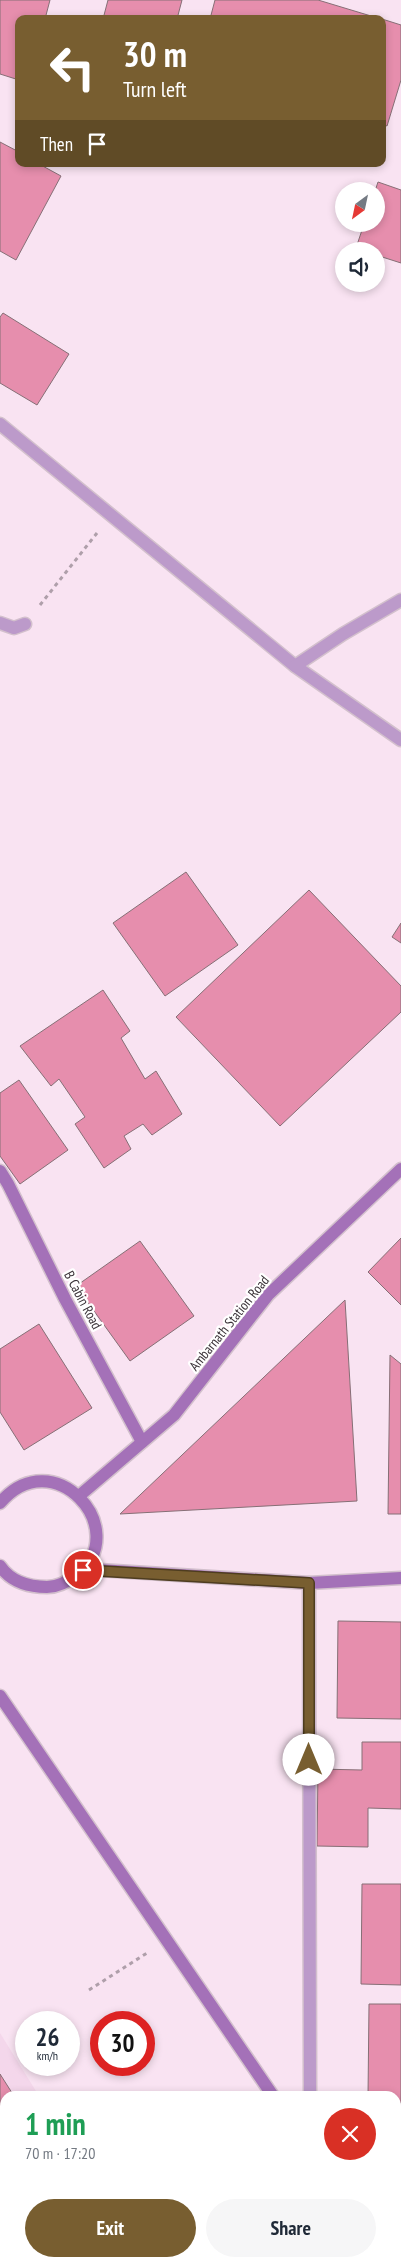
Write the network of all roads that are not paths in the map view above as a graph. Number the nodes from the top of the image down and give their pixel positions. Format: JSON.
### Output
{"nodes":[{"id":1,"x":0,"y":424,"type":"edge"},
{"id":2,"x":401,"y":600,"type":"edge"},
{"id":3,"x":0,"y":623,"type":"edge"},
{"id":4,"x":25,"y":624,"type":"road end"},
{"id":5,"x":295,"y":666,"type":"junction"},
{"id":6,"x":401,"y":740,"type":"edge"},
{"id":7,"x":401,"y":1169,"type":"edge"},
{"id":8,"x":0,"y":1171,"type":"edge"},
{"id":9,"x":142,"y":1442,"type":"junction"},
{"id":10,"x":79,"y":1496,"type":"junction"},
{"id":11,"x":0,"y":1503,"type":"edge"},
{"id":12,"x":0,"y":1566,"type":"edge"},
{"id":13,"x":83,"y":1570,"type":"junction"},
{"id":14,"x":401,"y":1578,"type":"edge"},
{"id":15,"x":309,"y":1583,"type":"junction"},
{"id":16,"x":0,"y":1696,"type":"edge"},
{"id":17,"x":270,"y":2091,"type":"edge"},
{"id":18,"x":310,"y":2091,"type":"edge"}],
"edges":[{"from":1,"to":5,"type":"street"},
{"from":2,"to":5,"type":"street"},
{"from":3,"to":4,"type":"street"},
{"from":5,"to":6,"type":"street"},
{"from":7,"to":9,"type":"street","name":"Ambarnath Station Road"},
{"from":8,"to":9,"type":"street","name":"B Cabin Road"},
{"from":9,"to":10,"type":"street","name":"Ambarnath Station Road"},
{"from":10,"to":11,"type":"street"},
{"from":10,"to":13,"type":"street"},
{"from":12,"to":13,"type":"street"},
{"from":13,"to":15,"type":"street"},
{"from":14,"to":15,"type":"street"},
{"from":15,"to":18,"type":"street"},
{"from":16,"to":17,"type":"street"}]}
